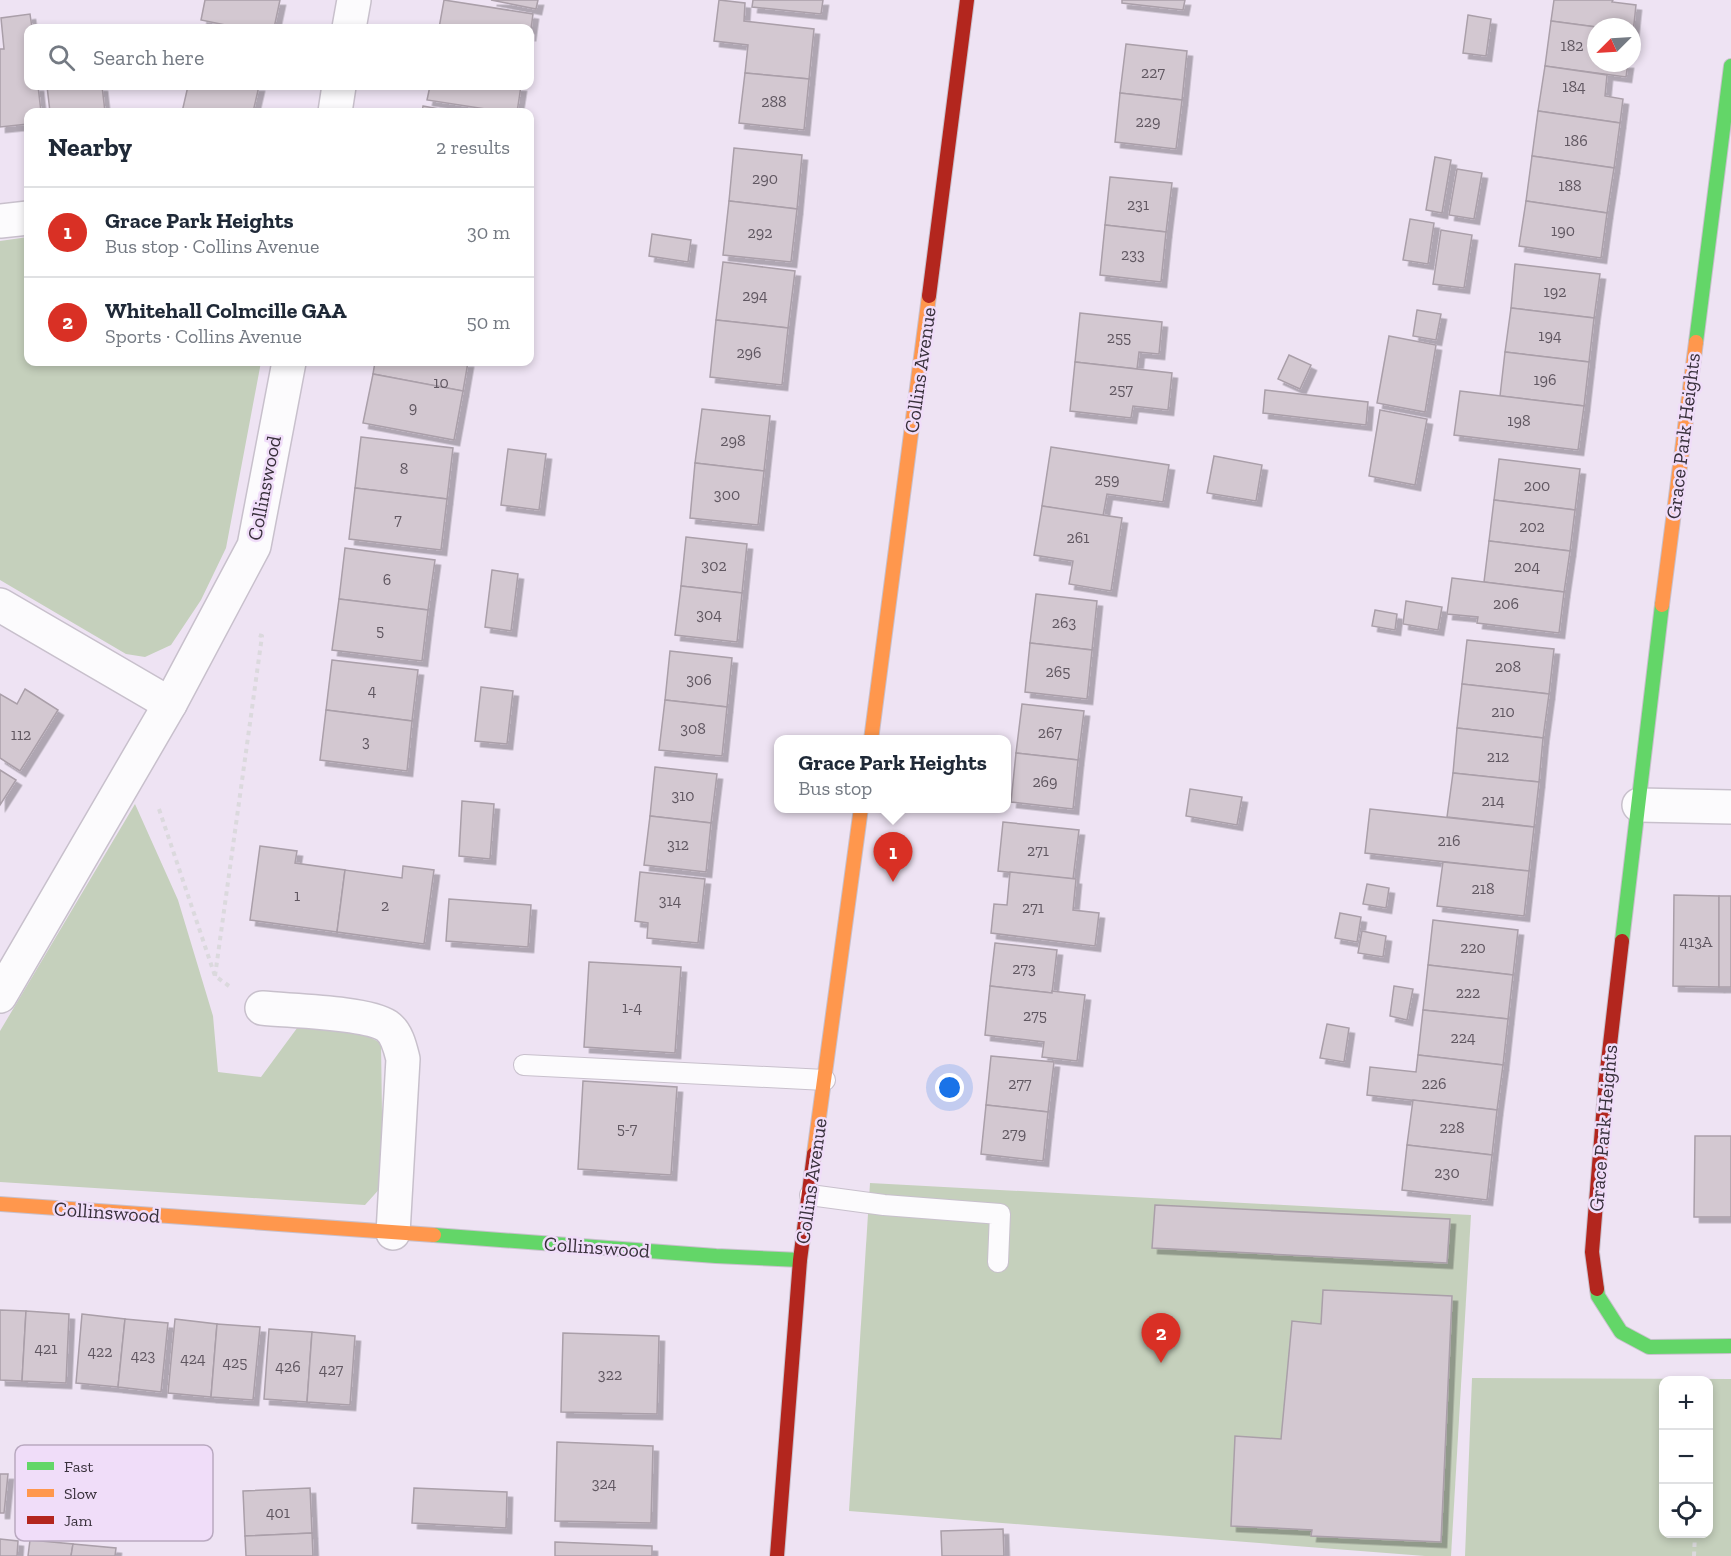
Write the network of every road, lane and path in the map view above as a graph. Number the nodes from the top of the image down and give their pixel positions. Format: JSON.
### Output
{"nodes":[{"id":1,"x":354,"y":0,"type":"edge"},
{"id":2,"x":967,"y":0,"type":"edge"},
{"id":3,"x":350,"y":24,"type":"edge"},
{"id":4,"x":1731,"y":66,"type":"edge"},
{"id":5,"x":338,"y":90,"type":"edge"},
{"id":6,"x":336,"y":108,"type":"edge"},
{"id":7,"x":24,"y":218,"type":"edge"},
{"id":8,"x":0,"y":221,"type":"edge"},
{"id":9,"x":288,"y":366,"type":"edge"},
{"id":10,"x":0,"y":605,"type":"edge"},
{"id":11,"x":215,"y":621,"type":"junction"},
{"id":12,"x":170,"y":704,"type":"junction"},
{"id":13,"x":872,"y":735,"type":"edge"},
{"id":14,"x":141,"y":754,"type":"junction"},
{"id":15,"x":1639,"y":805,"type":"junction"},
{"id":16,"x":1731,"y":807,"type":"edge"},
{"id":17,"x":860,"y":813,"type":"edge"},
{"id":18,"x":215,"y":976,"type":"junction"},
{"id":19,"x":0,"y":996,"type":"edge"},
{"id":20,"x":262,"y":1008,"type":"joint"},
{"id":21,"x":524,"y":1065,"type":"dead end"},
{"id":22,"x":825,"y":1080,"type":"junction"},
{"id":23,"x":810,"y":1195,"type":"junction"},
{"id":24,"x":0,"y":1204,"type":"edge"},
{"id":25,"x":393,"y":1233,"type":"junction"},
{"id":26,"x":800,"y":1260,"type":"junction"},
{"id":27,"x":998,"y":1262,"type":"dead end"},
{"id":28,"x":1731,"y":1346,"type":"edge"},
{"id":29,"x":1695,"y":1538,"type":"edge"},
{"id":30,"x":777,"y":1556,"type":"edge"},
{"id":31,"x":1694,"y":1556,"type":"edge"}],
"edges":[{"from":1,"to":3,"type":"street"},
{"from":2,"to":13,"type":"street","name":"Collins Avenue"},
{"from":4,"to":15,"type":"street","name":"Grace Park Heights"},
{"from":5,"to":6,"type":"street"},
{"from":7,"to":8,"type":"street"},
{"from":9,"to":11,"type":"street","name":"Collinswood"},
{"from":10,"to":12,"type":"street"},
{"from":11,"to":12,"type":"street","name":"Collinswood"},
{"from":11,"to":18,"type":"path"},
{"from":12,"to":14,"type":"street","name":"Collinswood"},
{"from":14,"to":18,"type":"path"},
{"from":14,"to":19,"type":"street","name":"Collinswood"},
{"from":15,"to":16,"type":"street"},
{"from":15,"to":28,"type":"street","name":"Grace Park Heights"},
{"from":17,"to":22,"type":"street","name":"Collins Avenue"},
{"from":18,"to":20,"type":"path"},
{"from":20,"to":25,"type":"street"},
{"from":21,"to":22,"type":"lane"},
{"from":22,"to":23,"type":"street","name":"Collins Avenue"},
{"from":23,"to":26,"type":"street","name":"Collins Avenue"},
{"from":23,"to":27,"type":"lane"},
{"from":24,"to":25,"type":"street","name":"Collinswood"},
{"from":25,"to":26,"type":"street","name":"Collinswood"},
{"from":26,"to":30,"type":"street","name":"Collins Avenue"},
{"from":29,"to":31,"type":"path"}]}
